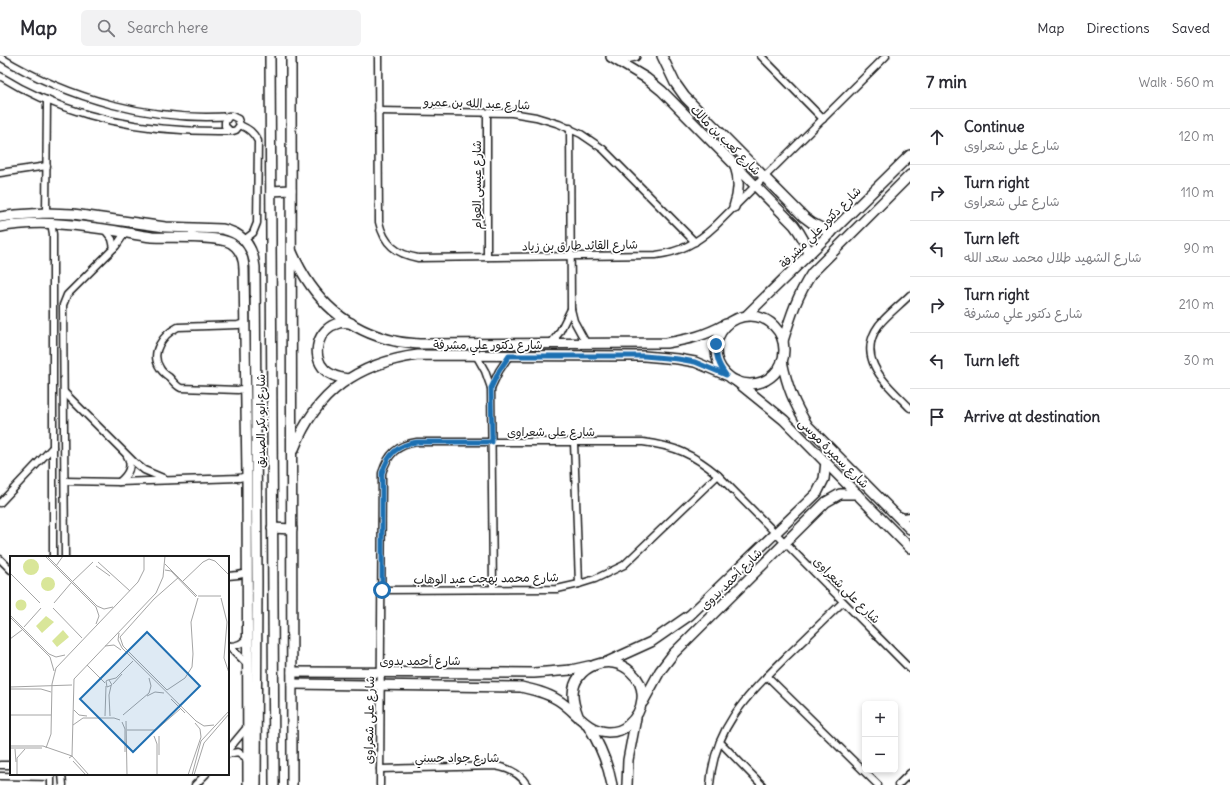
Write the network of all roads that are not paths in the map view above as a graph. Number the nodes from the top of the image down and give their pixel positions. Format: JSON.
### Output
{"nodes":[{"id":1,"x":270,"y":56,"type":"edge"},
{"id":2,"x":291,"y":56,"type":"edge"},
{"id":3,"x":378,"y":56,"type":"edge"},
{"id":4,"x":610,"y":56,"type":"edge"},
{"id":5,"x":635,"y":56,"type":"edge"},
{"id":6,"x":662,"y":56,"type":"edge"},
{"id":7,"x":760,"y":56,"type":"edge"},
{"id":8,"x":886,"y":56,"type":"edge"},
{"id":9,"x":0,"y":58,"type":"edge"},
{"id":10,"x":0,"y":76,"type":"edge"},
{"id":11,"x":47,"y":100,"type":"junction"},
{"id":12,"x":378,"y":111,"type":"junction"},
{"id":13,"x":487,"y":113,"type":"junction"},
{"id":14,"x":229,"y":116,"type":"junction"},
{"id":15,"x":823,"y":119,"type":"junction"},
{"id":16,"x":240,"y":125,"type":"junction"},
{"id":17,"x":570,"y":128,"type":"junction"},
{"id":18,"x":230,"y":131,"type":"junction"},
{"id":19,"x":910,"y":155,"type":"edge"},
{"id":20,"x":734,"y":165,"type":"junction"},
{"id":21,"x":47,"y":166,"type":"junction"},
{"id":22,"x":0,"y":173,"type":"edge"},
{"id":23,"x":910,"y":175,"type":"edge"},
{"id":24,"x":764,"y":177,"type":"junction"},
{"id":25,"x":755,"y":186,"type":"junction"},
{"id":26,"x":291,"y":190,"type":"junction"},
{"id":27,"x":271,"y":191,"type":"junction"},
{"id":28,"x":734,"y":207,"type":"junction"},
{"id":29,"x":46,"y":213,"type":"junction"},
{"id":30,"x":0,"y":217,"type":"edge"},
{"id":31,"x":106,"y":219,"type":"junction"},
{"id":32,"x":51,"y":223,"type":"junction"},
{"id":33,"x":0,"y":228,"type":"edge"},
{"id":34,"x":104,"y":229,"type":"junction"},
{"id":35,"x":125,"y":233,"type":"junction"},
{"id":36,"x":831,"y":233,"type":"junction"},
{"id":37,"x":244,"y":240,"type":"junction"},
{"id":38,"x":695,"y":242,"type":"junction"},
{"id":39,"x":114,"y":248,"type":"junction"},
{"id":40,"x":291,"y":249,"type":"junction"},
{"id":41,"x":809,"y":254,"type":"junction"},
{"id":42,"x":570,"y":256,"type":"junction"},
{"id":43,"x":487,"y":257,"type":"junction"},
{"id":44,"x":910,"y":295,"type":"edge"},
{"id":45,"x":570,"y":309,"type":"junction"},
{"id":46,"x":747,"y":316,"type":"junction"},
{"id":47,"x":245,"y":323,"type":"junction"},
{"id":48,"x":351,"y":323,"type":"junction"},
{"id":49,"x":726,"y":324,"type":"junction"},
{"id":50,"x":783,"y":341,"type":"junction"},
{"id":51,"x":531,"y":343,"type":"junction"},
{"id":52,"x":552,"y":343,"type":"junction"},
{"id":53,"x":586,"y":343,"type":"junction"},
{"id":54,"x":476,"y":356,"type":"junction"},
{"id":55,"x":509,"y":356,"type":"junction"},
{"id":56,"x":531,"y":356,"type":"junction"},
{"id":57,"x":782,"y":361,"type":"junction"},
{"id":58,"x":726,"y":375,"type":"junction"},
{"id":59,"x":348,"y":379,"type":"junction"},
{"id":60,"x":736,"y":381,"type":"junction"},
{"id":61,"x":246,"y":388,"type":"junction"},
{"id":62,"x":491,"y":388,"type":"junction"},
{"id":63,"x":64,"y":393,"type":"junction"},
{"id":64,"x":910,"y":408,"type":"edge"},
{"id":65,"x":492,"y":442,"type":"junction"},
{"id":66,"x":574,"y":442,"type":"junction"},
{"id":67,"x":54,"y":447,"type":"junction"},
{"id":68,"x":125,"y":453,"type":"junction"},
{"id":69,"x":292,"y":454,"type":"junction"},
{"id":70,"x":826,"y":462,"type":"junction"},
{"id":71,"x":54,"y":466,"type":"junction"},
{"id":72,"x":65,"y":466,"type":"junction"},
{"id":73,"x":718,"y":475,"type":"junction"},
{"id":74,"x":247,"y":476,"type":"junction"},
{"id":75,"x":166,"y":479,"type":"junction"},
{"id":76,"x":65,"y":481,"type":"junction"},
{"id":77,"x":119,"y":482,"type":"junction"},
{"id":78,"x":54,"y":491,"type":"junction"},
{"id":79,"x":65,"y":492,"type":"junction"},
{"id":80,"x":857,"y":494,"type":"junction"},
{"id":81,"x":0,"y":503,"type":"edge"},
{"id":82,"x":894,"y":514,"type":"junction"},
{"id":83,"x":910,"y":516,"type":"edge"},
{"id":84,"x":272,"y":528,"type":"junction"},
{"id":85,"x":292,"y":529,"type":"junction"},
{"id":86,"x":910,"y":529,"type":"edge"},
{"id":87,"x":775,"y":533,"type":"junction"},
{"id":88,"x":785,"y":543,"type":"junction"},
{"id":89,"x":910,"y":548,"type":"edge"},
{"id":90,"x":53,"y":556,"type":"edge"},
{"id":91,"x":65,"y":556,"type":"edge"},
{"id":92,"x":0,"y":559,"type":"edge"},
{"id":93,"x":10,"y":569,"type":"edge"},
{"id":94,"x":229,"y":576,"type":"edge"},
{"id":95,"x":247,"y":577,"type":"junction"},
{"id":96,"x":257,"y":581,"type":"junction"},
{"id":97,"x":579,"y":584,"type":"junction"},
{"id":98,"x":493,"y":589,"type":"junction"},
{"id":99,"x":382,"y":590,"type":"junction"},
{"id":100,"x":843,"y":602,"type":"junction"},
{"id":101,"x":252,"y":636,"type":"junction"},
{"id":102,"x":229,"y":645,"type":"edge"},
{"id":103,"x":229,"y":646,"type":"edge"},
{"id":104,"x":607,"y":662,"type":"junction"},
{"id":105,"x":595,"y":664,"type":"junction"},
{"id":106,"x":248,"y":665,"type":"junction"},
{"id":107,"x":910,"y":669,"type":"edge"},
{"id":108,"x":292,"y":672,"type":"junction"},
{"id":109,"x":381,"y":672,"type":"junction"},
{"id":110,"x":767,"y":676,"type":"junction"},
{"id":111,"x":292,"y":684,"type":"junction"},
{"id":112,"x":381,"y":685,"type":"junction"},
{"id":113,"x":641,"y":707,"type":"junction"},
{"id":114,"x":579,"y":718,"type":"junction"},
{"id":115,"x":636,"y":718,"type":"junction"},
{"id":116,"x":248,"y":726,"type":"junction"},
{"id":117,"x":589,"y":727,"type":"junction"},
{"id":118,"x":720,"y":742,"type":"junction"},
{"id":119,"x":229,"y":749,"type":"edge"},
{"id":120,"x":229,"y":754,"type":"edge"},
{"id":121,"x":252,"y":762,"type":"junction"},
{"id":122,"x":380,"y":768,"type":"junction"},
{"id":123,"x":910,"y":773,"type":"edge"},
{"id":124,"x":51,"y":775,"type":"edge"},
{"id":125,"x":205,"y":775,"type":"edge"},
{"id":126,"x":0,"y":776,"type":"edge"},
{"id":127,"x":51,"y":785,"type":"edge"},
{"id":128,"x":195,"y":785,"type":"edge"},
{"id":129,"x":248,"y":785,"type":"edge"},
{"id":130,"x":256,"y":785,"type":"edge"},
{"id":131,"x":274,"y":785,"type":"edge"},
{"id":132,"x":292,"y":785,"type":"edge"},
{"id":133,"x":380,"y":785,"type":"edge"},
{"id":134,"x":527,"y":785,"type":"edge"},
{"id":135,"x":612,"y":785,"type":"edge"},
{"id":136,"x":627,"y":785,"type":"edge"},
{"id":137,"x":710,"y":785,"type":"edge"},
{"id":138,"x":762,"y":785,"type":"edge"},
{"id":139,"x":878,"y":785,"type":"edge"},
{"id":140,"x":898,"y":785,"type":"edge"}],
"edges":[{"from":1,"to":27,"type":"street","name":"شارع ابو بكر الصديق"},
{"from":2,"to":26,"type":"street"},
{"from":3,"to":12,"type":"street","name":"شارع القائد طارق بن زياد"},
{"from":4,"to":5,"type":"street"},
{"from":4,"to":20,"type":"street","name":"شارع كعب بن مالك"},
{"from":6,"to":24,"type":"street","name":"شارع كعب بن مالك"},
{"from":7,"to":15,"type":"street"},
{"from":8,"to":15,"type":"street","name":"شارع القائد طارق بن زياد"},
{"from":9,"to":14,"type":"street"},
{"from":10,"to":11,"type":"street"},
{"from":11,"to":18,"type":"street"},
{"from":11,"to":21,"type":"street"},
{"from":12,"to":13,"type":"street","name":"شارع عبد الله بن عمرو"},
{"from":12,"to":43,"type":"street","name":"شارع القائد طارق بن زياد"},
{"from":13,"to":17,"type":"street","name":"شارع عبد الله بن عمرو"},
{"from":13,"to":43,"type":"street","name":"شارع عيسى العوام"},
{"from":14,"to":16,"type":"street"},
{"from":14,"to":18,"type":"street"},
{"from":15,"to":24,"type":"street","name":"شارع القائد طارق بن زياد"},
{"from":16,"to":18,"type":"street"},
{"from":16,"to":37,"type":"street"},
{"from":17,"to":38,"type":"street","name":"شارع عبد الله بن عمرو"},
{"from":17,"to":42,"type":"street"},
{"from":19,"to":36,"type":"street","name":"شارع دكتور علي مشرفة"},
{"from":20,"to":25,"type":"street","name":"شارع كعب بن مالك"},
{"from":20,"to":28,"type":"street"},
{"from":21,"to":22,"type":"street"},
{"from":21,"to":29,"type":"street"},
{"from":23,"to":50,"type":"street"},
{"from":24,"to":25,"type":"street","name":"شارع القائد طارق بن زياد"},
{"from":24,"to":36,"type":"street","name":"شارع كعب بن مالك"},
{"from":25,"to":28,"type":"street","name":"شارع القائد طارق بن زياد"},
{"from":25,"to":41,"type":"street","name":"شارع كعب بن مالك"},
{"from":26,"to":27,"type":"street"},
{"from":26,"to":40,"type":"street"},
{"from":27,"to":84,"type":"street","name":"شارع ابو بكر الصديق"},
{"from":28,"to":38,"type":"street","name":"شارع القائد طارق بن زياد"},
{"from":29,"to":30,"type":"street"},
{"from":29,"to":31,"type":"street"},
{"from":31,"to":34,"type":"street"},
{"from":31,"to":37,"type":"street"},
{"from":32,"to":33,"type":"street"},
{"from":32,"to":34,"type":"street"},
{"from":32,"to":67,"type":"street"},
{"from":34,"to":35,"type":"street"},
{"from":34,"to":39,"type":"street"},
{"from":35,"to":39,"type":"street"},
{"from":35,"to":47,"type":"street"},
{"from":36,"to":41,"type":"street","name":"شارع دكتور علي مشرفة"},
{"from":37,"to":96,"type":"street"},
{"from":38,"to":42,"type":"street","name":"شارع القائد طارق بن زياد"},
{"from":39,"to":63,"type":"street"},
{"from":40,"to":48,"type":"street","name":"شارع دكتور علي مشرفة"},
{"from":40,"to":69,"type":"street"},
{"from":41,"to":46,"type":"street","name":"شارع دكتور علي مشرفة"},
{"from":42,"to":43,"type":"street","name":"شارع القائد طارق بن زياد"},
{"from":42,"to":45,"type":"street"},
{"from":44,"to":64,"type":"street"},
{"from":45,"to":52,"type":"street"},
{"from":45,"to":53,"type":"street"},
{"from":46,"to":49,"type":"street"},
{"from":46,"to":50,"type":"street"},
{"from":47,"to":61,"type":"street"},
{"from":47,"to":61,"type":"street"},
{"from":48,"to":51,"type":"street","name":"شارع دكتور علي مشرفة"},
{"from":48,"to":59,"type":"street"},
{"from":49,"to":53,"type":"street","name":"شارع دكتور علي مشرفة"},
{"from":49,"to":58,"type":"street"},
{"from":50,"to":57,"type":"street"},
{"from":51,"to":52,"type":"street","name":"شارع دكتور علي مشرفة"},
{"from":51,"to":56,"type":"street"},
{"from":52,"to":53,"type":"street","name":"شارع دكتور علي مشرفة"},
{"from":54,"to":55,"type":"street","name":"شارع دكتور علي مشرفة"},
{"from":54,"to":59,"type":"street","name":"شارع دكتور علي مشرفة"},
{"from":54,"to":62,"type":"street"},
{"from":55,"to":56,"type":"street","name":"شارع دكتور علي مشرفة"},
{"from":55,"to":62,"type":"street"},
{"from":56,"to":58,"type":"street","name":"شارع دكتور علي مشرفة"},
{"from":57,"to":60,"type":"street"},
{"from":57,"to":82,"type":"street","name":"شارع سميرة موسى"},
{"from":58,"to":60,"type":"street"},
{"from":59,"to":69,"type":"street","name":"شارع دكتور علي مشرفة"},
{"from":60,"to":70,"type":"street","name":"شارع سميرة موسى"},
{"from":61,"to":74,"type":"street"},
{"from":62,"to":65,"type":"street"},
{"from":63,"to":68,"type":"street"},
{"from":63,"to":72,"type":"street"},
{"from":65,"to":66,"type":"street","name":"شارع على شعراوى"},
{"from":65,"to":98,"type":"street"},
{"from":65,"to":99,"type":"street","name":"شارع على شعراوى"},
{"from":66,"to":73,"type":"street","name":"شارع على شعراوى"},
{"from":66,"to":97,"type":"street"},
{"from":67,"to":71,"type":"street"},
{"from":67,"to":81,"type":"street"},
{"from":68,"to":75,"type":"street"},
{"from":68,"to":77,"type":"street"},
{"from":69,"to":85,"type":"street"},
{"from":70,"to":80,"type":"street","name":"شارع سميرة موسى"},
{"from":70,"to":87,"type":"street","name":"شارع أحمد بدوى"},
{"from":71,"to":72,"type":"street"},
{"from":71,"to":78,"type":"street"},
{"from":72,"to":76,"type":"street"},
{"from":73,"to":87,"type":"street","name":"شارع على شعراوى"},
{"from":73,"to":97,"type":"street","name":"شارع محمد بهجت عبد الوهاب"},
{"from":74,"to":75,"type":"street"},
{"from":74,"to":95,"type":"street"},
{"from":75,"to":77,"type":"street"},
{"from":76,"to":77,"type":"street"},
{"from":76,"to":79,"type":"street"},
{"from":78,"to":79,"type":"street"},
{"from":78,"to":90,"type":"street"},
{"from":79,"to":91,"type":"street"},
{"from":80,"to":88,"type":"street","name":"شارع أحمد بدوى"},
{"from":80,"to":89,"type":"street","name":"شارع سميرة موسى"},
{"from":82,"to":83,"type":"street"},
{"from":82,"to":86,"type":"street","name":"شارع سميرة موسى"},
{"from":84,"to":85,"type":"street"},
{"from":84,"to":131,"type":"street","name":"شارع ابو بكر الصديق"},
{"from":85,"to":108,"type":"street"},
{"from":87,"to":88,"type":"street","name":"شارع على شعراوى"},
{"from":87,"to":104,"type":"street","name":"شارع أحمد بدوى"},
{"from":88,"to":100,"type":"street","name":"شارع على شعراوى"},
{"from":88,"to":113,"type":"street","name":"شارع أحمد بدوى"},
{"from":92,"to":93,"type":"street"},
{"from":94,"to":95,"type":"street"},
{"from":95,"to":96,"type":"street"},
{"from":95,"to":101,"type":"street"},
{"from":96,"to":101,"type":"street"},
{"from":97,"to":98,"type":"street","name":"شارع محمد بهجت عبد الوهاب"},
{"from":98,"to":99,"type":"street","name":"شارع محمد بهجت عبد الوهاب"},
{"from":99,"to":109,"type":"street","name":"شارع على شعراوى"},
{"from":100,"to":107,"type":"street","name":"شارع على شعراوى"},
{"from":100,"to":110,"type":"street"},
{"from":101,"to":102,"type":"street"},
{"from":101,"to":106,"type":"street"},
{"from":101,"to":121,"type":"street"},
{"from":103,"to":106,"type":"street"},
{"from":104,"to":105,"type":"street"},
{"from":104,"to":113,"type":"street"},
{"from":105,"to":109,"type":"street","name":"شارع أحمد بدوى"},
{"from":105,"to":114,"type":"street"},
{"from":106,"to":116,"type":"street"},
{"from":108,"to":109,"type":"street","name":"شارع أحمد بدوى"},
{"from":108,"to":111,"type":"street"},
{"from":109,"to":112,"type":"street","name":"شارع على شعراوى"},
{"from":110,"to":118,"type":"street"},
{"from":110,"to":139,"type":"street"},
{"from":111,"to":112,"type":"street","name":"شارع أحمد بدوى"},
{"from":111,"to":132,"type":"street"},
{"from":112,"to":114,"type":"street","name":"شارع أحمد بدوى"},
{"from":112,"to":122,"type":"street","name":"شارع على شعراوى"},
{"from":113,"to":115,"type":"street"},
{"from":114,"to":117,"type":"street"},
{"from":115,"to":117,"type":"street"},
{"from":115,"to":136,"type":"street"},
{"from":116,"to":119,"type":"street"},
{"from":116,"to":121,"type":"street"},
{"from":117,"to":135,"type":"street"},
{"from":118,"to":137,"type":"street"},
{"from":118,"to":138,"type":"street"},
{"from":120,"to":121,"type":"street"},
{"from":121,"to":129,"type":"street"},
{"from":121,"to":130,"type":"street"},
{"from":122,"to":133,"type":"street","name":"شارع على شعراوى"},
{"from":122,"to":134,"type":"street","name":"شارع جواد حسني"},
{"from":123,"to":140,"type":"street"},
{"from":124,"to":126,"type":"street"},
{"from":124,"to":127,"type":"street"},
{"from":125,"to":128,"type":"street"}]}
